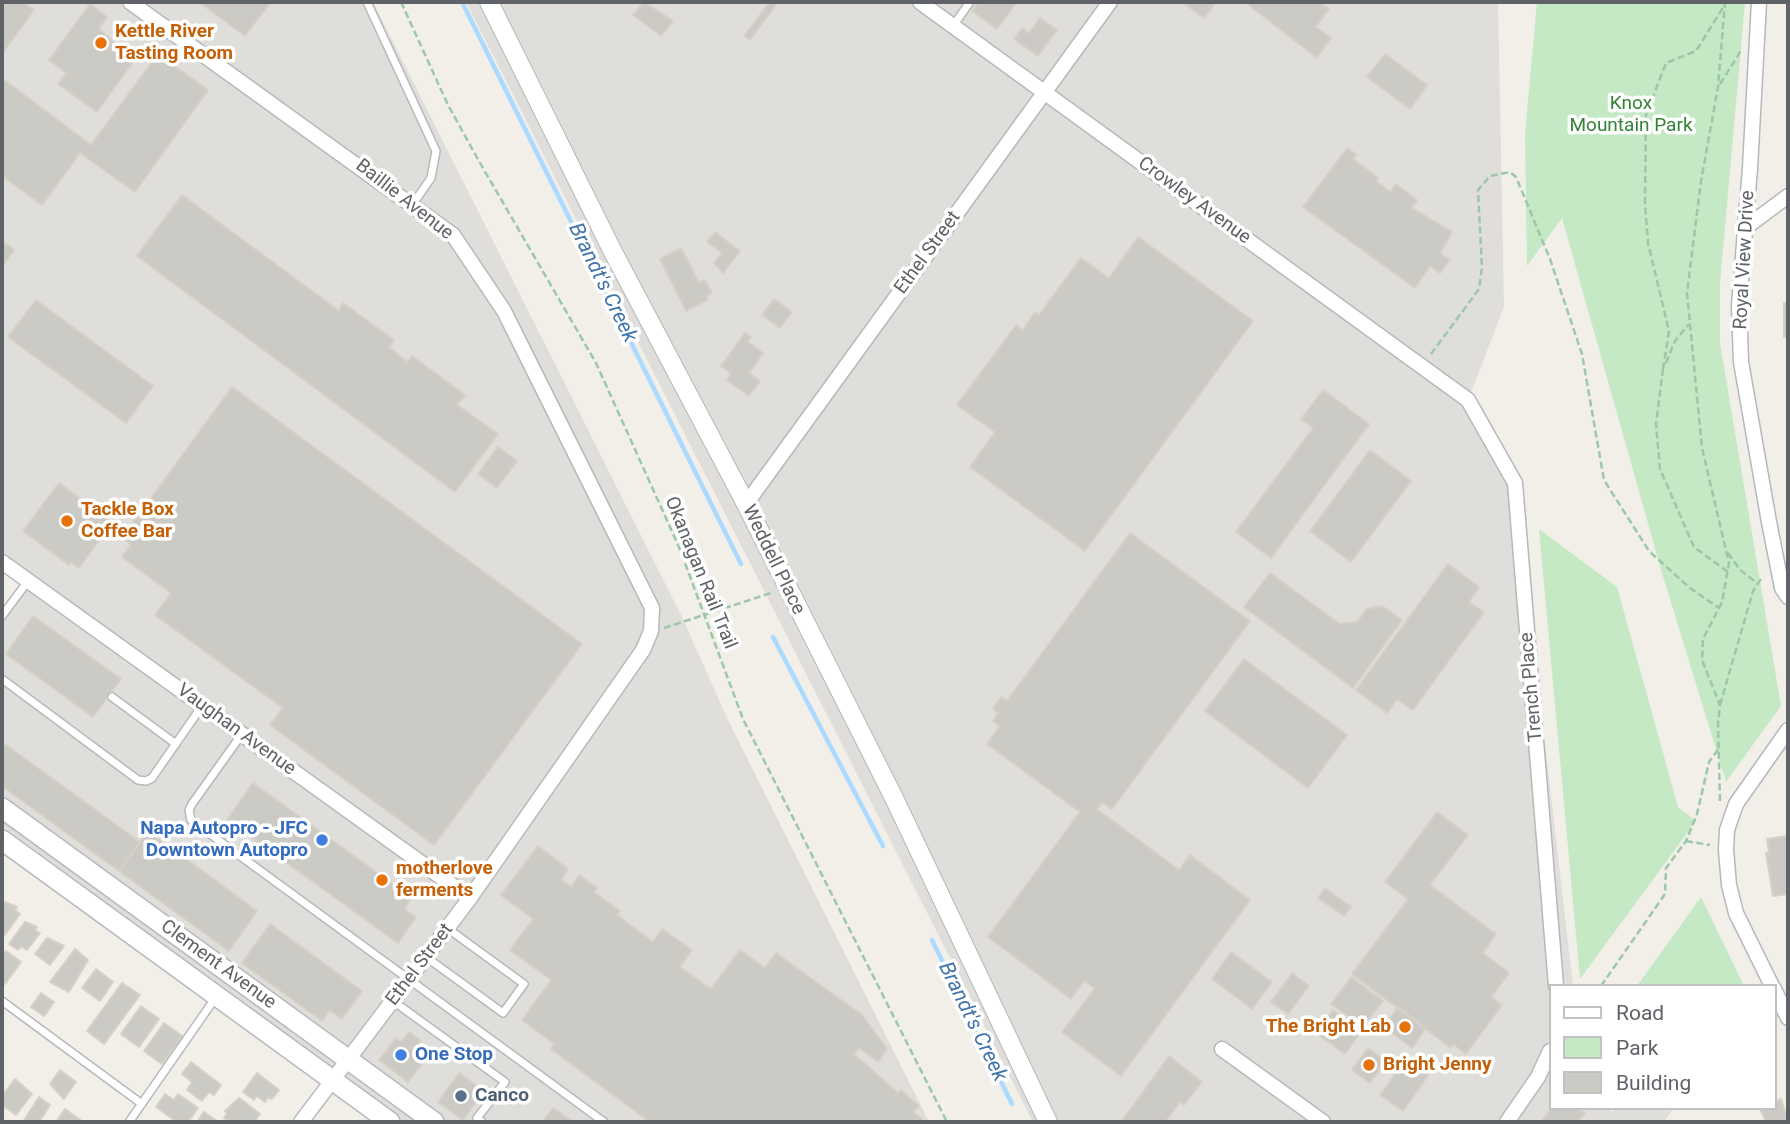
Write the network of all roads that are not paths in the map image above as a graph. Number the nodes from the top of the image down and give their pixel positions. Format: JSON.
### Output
{"nodes":[{"id":1,"x":130,"y":2,"type":"edge"},
{"id":2,"x":367,"y":2,"type":"edge"},
{"id":3,"x":489,"y":2,"type":"edge"},
{"id":4,"x":920,"y":2,"type":"edge"},
{"id":5,"x":970,"y":2,"type":"edge"},
{"id":6,"x":1110,"y":2,"type":"edge"},
{"id":7,"x":1759,"y":2,"type":"edge"},
{"id":8,"x":953,"y":26,"type":"junction"},
{"id":9,"x":1044,"y":92,"type":"junction"},
{"id":10,"x":1788,"y":196,"type":"edge"},
{"id":11,"x":413,"y":204,"type":"junction"},
{"id":12,"x":1745,"y":228,"type":"junction"},
{"id":13,"x":1468,"y":400,"type":"joint"},
{"id":14,"x":746,"y":504,"type":"junction"},
{"id":15,"x":2,"y":562,"type":"edge"},
{"id":16,"x":28,"y":580,"type":"junction"},
{"id":17,"x":1788,"y":597,"type":"edge"},
{"id":18,"x":2,"y":616,"type":"edge"},
{"id":19,"x":651,"y":631,"type":"joint"},
{"id":20,"x":2,"y":678,"type":"edge"},
{"id":21,"x":112,"y":697,"type":"dead end"},
{"id":22,"x":202,"y":706,"type":"junction"},
{"id":23,"x":1788,"y":730,"type":"edge"},
{"id":24,"x":242,"y":734,"type":"junction"},
{"id":25,"x":176,"y":744,"type":"junction"},
{"id":26,"x":2,"y":808,"type":"edge"},
{"id":27,"x":2,"y":840,"type":"edge"},
{"id":28,"x":470,"y":898,"type":"junction"},
{"id":29,"x":447,"y":928,"type":"junction"},
{"id":30,"x":426,"y":957,"type":"junction"},
{"id":31,"x":409,"y":979,"type":"junction"},
{"id":32,"x":1556,"y":984,"type":"edge"},
{"id":33,"x":1771,"y":984,"type":"edge"},
{"id":34,"x":1776,"y":994,"type":"edge"},
{"id":35,"x":217,"y":997,"type":"junction"},
{"id":36,"x":393,"y":1001,"type":"junction"},
{"id":37,"x":2,"y":1002,"type":"edge"},
{"id":38,"x":1788,"y":1018,"type":"edge"},
{"id":39,"x":1222,"y":1048,"type":"dead end"},
{"id":40,"x":1548,"y":1055,"type":"edge"},
{"id":41,"x":348,"y":1060,"type":"junction"},
{"id":42,"x":333,"y":1081,"type":"junction"},
{"id":43,"x":142,"y":1104,"type":"junction"},
{"id":44,"x":477,"y":1121,"type":"edge"},
{"id":45,"x":129,"y":1122,"type":"edge"},
{"id":46,"x":301,"y":1122,"type":"edge"},
{"id":47,"x":390,"y":1122,"type":"edge"},
{"id":48,"x":434,"y":1122,"type":"edge"},
{"id":49,"x":604,"y":1122,"type":"edge"},
{"id":50,"x":1048,"y":1122,"type":"edge"},
{"id":51,"x":1323,"y":1122,"type":"edge"},
{"id":52,"x":1507,"y":1122,"type":"edge"}],
"edges":[{"from":1,"to":11,"type":"street","name":"Baillie Avenue"},
{"from":2,"to":11,"type":"lane"},
{"from":3,"to":14,"type":"street","name":"Weddell Place"},
{"from":4,"to":8,"type":"street","name":"Crowley Avenue"},
{"from":5,"to":8,"type":"lane"},
{"from":6,"to":9,"type":"street","name":"Ethel Street"},
{"from":7,"to":12,"type":"street","name":"Royal View Drive"},
{"from":8,"to":9,"type":"street","name":"Crowley Avenue"},
{"from":9,"to":13,"type":"street","name":"Crowley Avenue"},
{"from":9,"to":14,"type":"street","name":"Ethel Street"},
{"from":10,"to":12,"type":"street"},
{"from":11,"to":19,"type":"street","name":"Baillie Avenue"},
{"from":12,"to":17,"type":"street","name":"Royal View Drive"},
{"from":13,"to":32,"type":"street","name":"Trench Place"},
{"from":14,"to":50,"type":"street","name":"Weddell Place"},
{"from":15,"to":16,"type":"street","name":"Vaughan Avenue"},
{"from":16,"to":18,"type":"lane"},
{"from":16,"to":22,"type":"street","name":"Vaughan Avenue"},
{"from":19,"to":28,"type":"street","name":"Ethel Street"},
{"from":20,"to":25,"type":"lane"},
{"from":21,"to":25,"type":"lane"},
{"from":22,"to":24,"type":"street","name":"Vaughan Avenue"},
{"from":22,"to":25,"type":"lane"},
{"from":23,"to":33,"type":"street"},
{"from":24,"to":28,"type":"street","name":"Vaughan Avenue"},
{"from":24,"to":31,"type":"lane"},
{"from":26,"to":41,"type":"main road","name":"Clement Avenue"},
{"from":27,"to":35,"type":"main road","name":"Clement Avenue"},
{"from":28,"to":29,"type":"street","name":"Ethel Street"},
{"from":29,"to":30,"type":"street","name":"Ethel Street"},
{"from":29,"to":30,"type":"lane"},
{"from":30,"to":31,"type":"street","name":"Ethel Street"},
{"from":31,"to":36,"type":"street","name":"Ethel Street"},
{"from":31,"to":49,"type":"lane"},
{"from":34,"to":38,"type":"street"},
{"from":35,"to":42,"type":"main road","name":"Clement Avenue"},
{"from":35,"to":43,"type":"lane"},
{"from":36,"to":41,"type":"street","name":"Ethel Street"},
{"from":36,"to":44,"type":"lane"},
{"from":37,"to":43,"type":"lane"},
{"from":39,"to":51,"type":"street"},
{"from":40,"to":52,"type":"street"},
{"from":41,"to":42,"type":"street","name":"Ethel Street"},
{"from":41,"to":48,"type":"main road","name":"Clement Avenue"},
{"from":42,"to":46,"type":"street","name":"Ethel Street"},
{"from":42,"to":47,"type":"main road","name":"Clement Avenue"},
{"from":43,"to":45,"type":"lane"}]}
